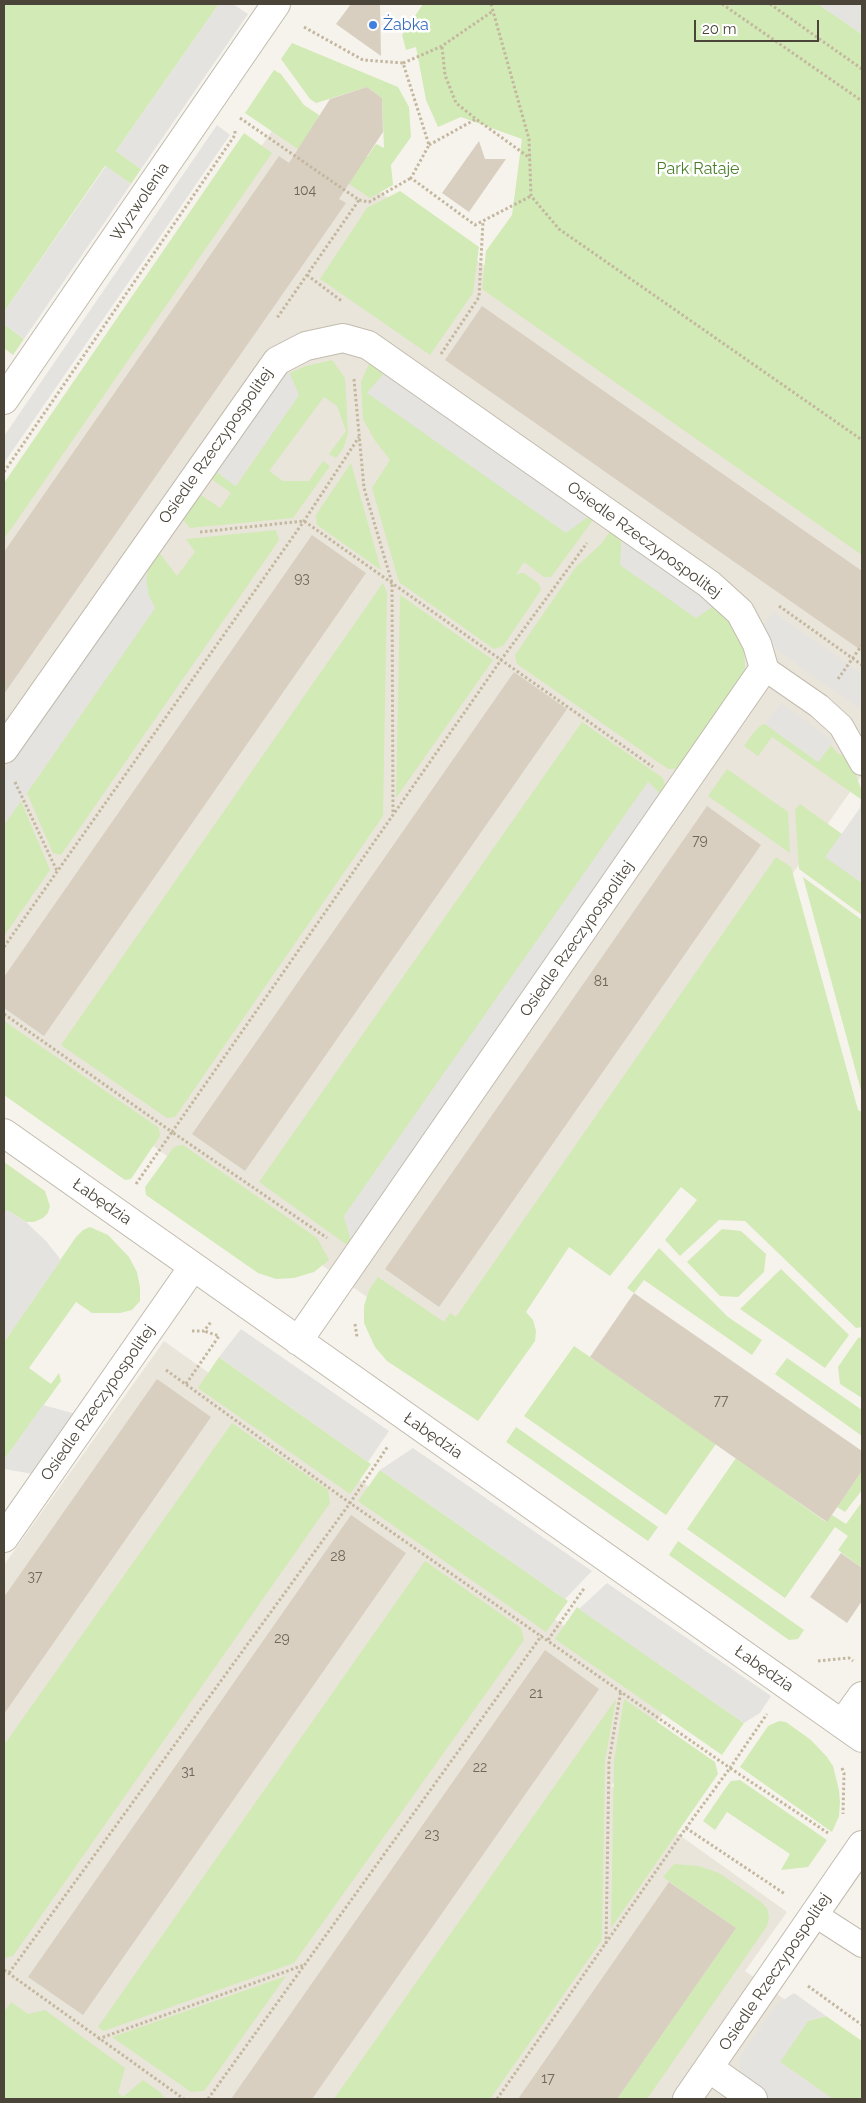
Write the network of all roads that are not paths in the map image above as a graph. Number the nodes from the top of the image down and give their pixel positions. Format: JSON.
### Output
{"nodes":[{"id":1,"x":276,"y":4,"type":"edge"},
{"id":2,"x":4,"y":400,"type":"edge"},
{"id":3,"x":764,"y":668,"type":"junction"},
{"id":4,"x":4,"y":748,"type":"edge"},
{"id":5,"x":862,"y":763,"type":"edge"},
{"id":6,"x":4,"y":1133,"type":"edge"},
{"id":7,"x":193,"y":1267,"type":"junction"},
{"id":8,"x":298,"y":1340,"type":"junction"},
{"id":9,"x":4,"y":1538,"type":"edge"},
{"id":10,"x":862,"y":1696,"type":"edge"},
{"id":11,"x":852,"y":1731,"type":"edge"},
{"id":12,"x":862,"y":1845,"type":"edge"},
{"id":13,"x":803,"y":1907,"type":"junction"},
{"id":14,"x":862,"y":1945,"type":"edge"},
{"id":15,"x":709,"y":2068,"type":"junction"},
{"id":16,"x":687,"y":2099,"type":"edge"},
{"id":17,"x":753,"y":2099,"type":"edge"}],
"edges":[{"from":1,"to":2,"type":"street","name":"Wyzwolenia"},
{"from":3,"to":4,"type":"street","name":"Osiedle Rzeczypospolitej"},
{"from":3,"to":5,"type":"lane"},
{"from":3,"to":8,"type":"street","name":"Osiedle Rzeczypospolitej"},
{"from":6,"to":7,"type":"street","name":"Łabędzia"},
{"from":7,"to":8,"type":"street","name":"Łabędzia"},
{"from":7,"to":9,"type":"street","name":"Osiedle Rzeczypospolitej"},
{"from":8,"to":11,"type":"street","name":"Łabędzia"},
{"from":10,"to":11,"type":"street"},
{"from":12,"to":13,"type":"street","name":"Osiedle Rzeczypospolitej"},
{"from":13,"to":14,"type":"lane"},
{"from":13,"to":15,"type":"street","name":"Osiedle Rzeczypospolitej"},
{"from":15,"to":16,"type":"street","name":"Osiedle Rzeczypospolitej"},
{"from":15,"to":17,"type":"street"}]}
